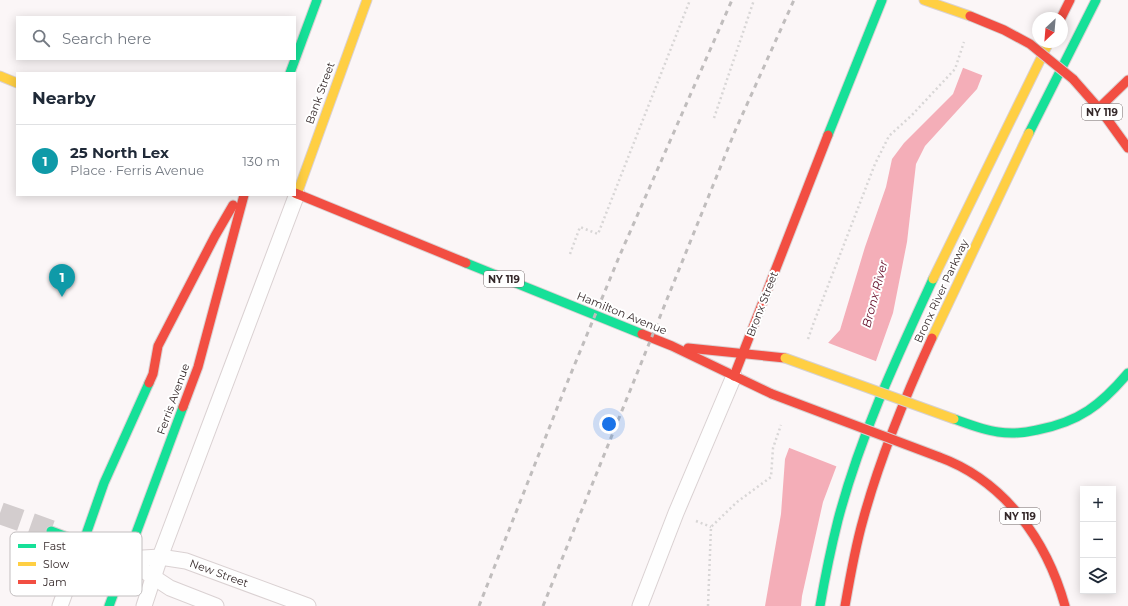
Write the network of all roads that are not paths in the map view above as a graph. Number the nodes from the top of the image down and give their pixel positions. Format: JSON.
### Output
{"nodes":[{"id":1,"x":317,"y":0,"type":"edge"},
{"id":2,"x":367,"y":0,"type":"edge"},
{"id":3,"x":882,"y":0,"type":"edge"},
{"id":4,"x":924,"y":0,"type":"edge"},
{"id":5,"x":1070,"y":0,"type":"edge"},
{"id":6,"x":1096,"y":0,"type":"edge"},
{"id":7,"x":1064,"y":12,"type":"edge"},
{"id":8,"x":1046,"y":48,"type":"edge"},
{"id":9,"x":296,"y":57,"type":"edge"},
{"id":10,"x":295,"y":60,"type":"edge"},
{"id":11,"x":290,"y":72,"type":"edge"},
{"id":12,"x":0,"y":76,"type":"edge"},
{"id":13,"x":1128,"y":80,"type":"edge"},
{"id":14,"x":16,"y":83,"type":"edge"},
{"id":15,"x":1099,"y":108,"type":"junction"},
{"id":16,"x":1128,"y":148,"type":"edge"},
{"id":17,"x":296,"y":193,"type":"edge"},
{"id":18,"x":237,"y":196,"type":"edge"},
{"id":19,"x":244,"y":196,"type":"edge"},
{"id":20,"x":295,"y":196,"type":"edge"},
{"id":21,"x":672,"y":346,"type":"junction"},
{"id":22,"x":743,"y":354,"type":"junction"},
{"id":23,"x":1128,"y":372,"type":"edge"},
{"id":24,"x":734,"y":376,"type":"junction"},
{"id":25,"x":87,"y":532,"type":"edge"},
{"id":26,"x":136,"y":532,"type":"edge"},
{"id":27,"x":160,"y":557,"type":"junction"},
{"id":28,"x":142,"y":558,"type":"edge"},
{"id":29,"x":142,"y":570,"type":"edge"},
{"id":30,"x":153,"y":578,"type":"junction"},
{"id":31,"x":64,"y":596,"type":"edge"},
{"id":32,"x":112,"y":596,"type":"edge"},
{"id":33,"x":305,"y":605,"type":"edge"},
{"id":34,"x":60,"y":606,"type":"edge"},
{"id":35,"x":108,"y":606,"type":"edge"},
{"id":36,"x":144,"y":606,"type":"edge"},
{"id":37,"x":216,"y":606,"type":"edge"},
{"id":38,"x":640,"y":606,"type":"edge"},
{"id":39,"x":820,"y":606,"type":"edge"},
{"id":40,"x":845,"y":606,"type":"edge"},
{"id":41,"x":1065,"y":606,"type":"edge"}],
"edges":[{"from":1,"to":9,"type":"main road"},
{"from":2,"to":17,"type":"main road","name":"Bank Street"},
{"from":3,"to":22,"type":"main road","name":"Bronx Street"},
{"from":4,"to":15,"type":"main road","number":"NY 119","bridge":true},
{"from":5,"to":7,"type":"main road"},
{"from":6,"to":40,"type":"main road","name":"Bronx River Parkway"},
{"from":8,"to":39,"type":"main road","name":"Bronx River Parkway"},
{"from":10,"to":11,"type":"main road"},
{"from":12,"to":14,"type":"main road"},
{"from":13,"to":15,"type":"main road"},
{"from":15,"to":16,"type":"main road","number":"NY 119"},
{"from":17,"to":21,"type":"main road","name":"Hamilton Avenue","number":"NY 119"},
{"from":18,"to":25,"type":"main road"},
{"from":19,"to":26,"type":"main road","name":"Ferris Avenue"},
{"from":20,"to":27,"type":"lane"},
{"from":21,"to":22,"type":"main road"},
{"from":21,"to":24,"type":"main road","name":"Hamilton Avenue","number":"NY 119"},
{"from":22,"to":23,"type":"main road","bridge":true},
{"from":22,"to":24,"type":"main road","name":"Bronx Street"},
{"from":24,"to":38,"type":"lane","name":"Bronx Street"},
{"from":24,"to":41,"type":"main road","name":"Hamilton Avenue","number":"NY 119","bridge":true},
{"from":27,"to":28,"type":"lane","name":"New Street"},
{"from":27,"to":30,"type":"lane"},
{"from":27,"to":33,"type":"lane","name":"New Street"},
{"from":29,"to":30,"type":"lane","name":"New Street"},
{"from":30,"to":36,"type":"lane"},
{"from":30,"to":37,"type":"lane","name":"New Street"},
{"from":31,"to":34,"type":"lane"},
{"from":32,"to":35,"type":"main road","name":"Ferris Avenue"}]}
